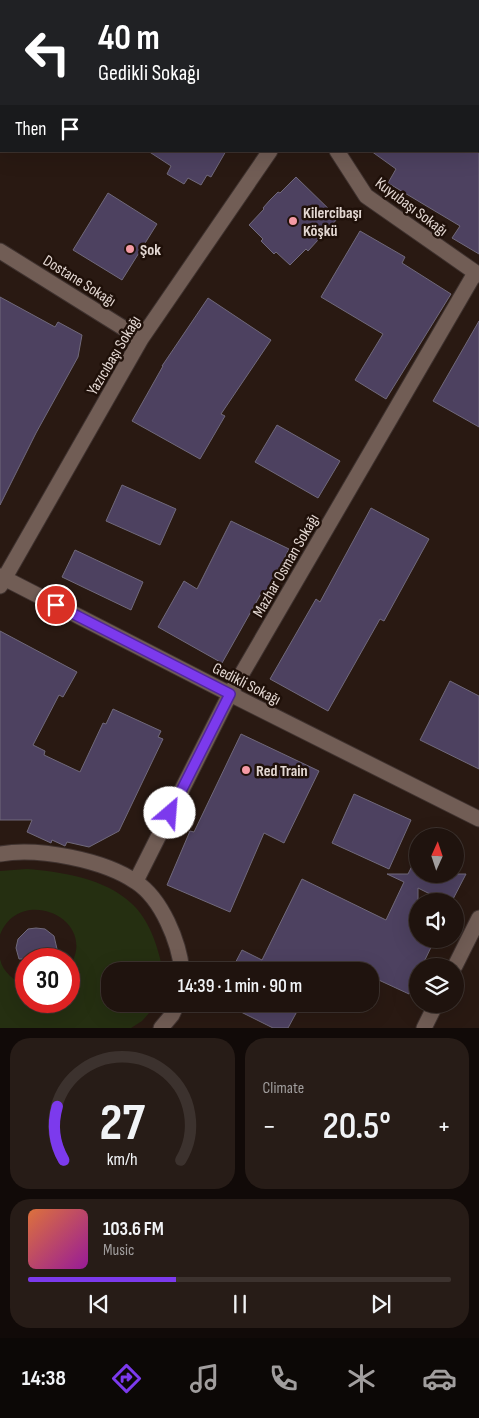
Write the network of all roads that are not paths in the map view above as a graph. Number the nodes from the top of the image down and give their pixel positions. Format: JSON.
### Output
{"nodes":[{"id":1,"x":269,"y":152,"type":"edge"},
{"id":2,"x":339,"y":152,"type":"edge"},
{"id":3,"x":0,"y":251,"type":"edge"},
{"id":4,"x":477,"y":274,"type":"edge"},
{"id":5,"x":141,"y":339,"type":"junction"},
{"id":6,"x":1,"y":580,"type":"edge"},
{"id":7,"x":230,"y":694,"type":"junction"},
{"id":8,"x":479,"y":819,"type":"edge"},
{"id":9,"x":0,"y":854,"type":"edge"},
{"id":10,"x":136,"y":881,"type":"junction"},
{"id":11,"x":479,"y":918,"type":"edge"},
{"id":12,"x":459,"y":958,"type":"edge"},
{"id":13,"x":180,"y":962,"type":"edge"},
{"id":14,"x":173,"y":1012,"type":"edge"},
{"id":15,"x":432,"y":1013,"type":"edge"},
{"id":16,"x":161,"y":1028,"type":"edge"},
{"id":17,"x":424,"y":1028,"type":"edge"}],
"edges":[{"from":1,"to":5,"type":"street","name":"Yazıcıbaşı Sokağı"},
{"from":2,"to":4,"type":"street","name":"Kuyubaşı Sokağı"},
{"from":3,"to":5,"type":"street","name":"Dostane Sokağı"},
{"from":4,"to":7,"type":"street","name":"Mazhar Osman Sokağı"},
{"from":5,"to":6,"type":"street","name":"Yazıcıbaşı Sokağı"},
{"from":6,"to":7,"type":"street","name":"Gedikli Sokağı"},
{"from":7,"to":8,"type":"street","name":"Gedikli Sokağı"},
{"from":7,"to":10,"type":"street","name":"Mazhar Osman Sokağı"},
{"from":9,"to":10,"type":"street"},
{"from":10,"to":13,"type":"street"},
{"from":11,"to":12,"type":"street"},
{"from":14,"to":16,"type":"street"},
{"from":15,"to":17,"type":"street"}]}
